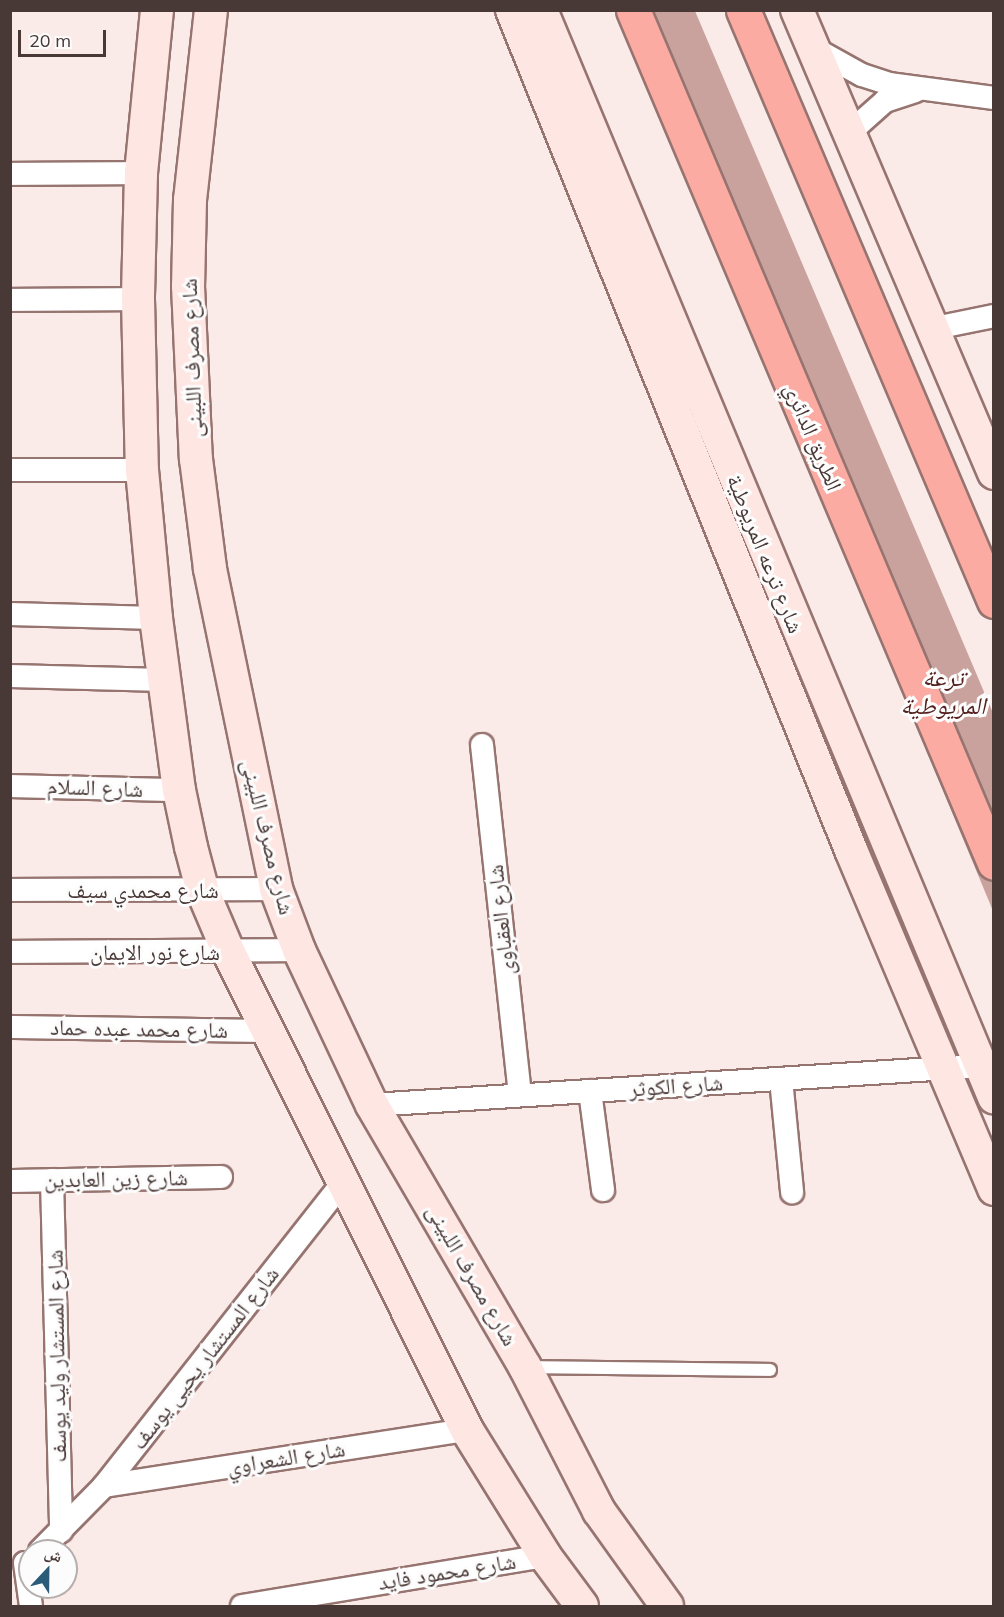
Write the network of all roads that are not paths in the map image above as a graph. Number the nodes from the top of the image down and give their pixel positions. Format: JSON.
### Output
{"nodes":[{"id":1,"x":157,"y":10,"type":"edge"},
{"id":2,"x":211,"y":10,"type":"edge"},
{"id":3,"x":512,"y":10,"type":"edge"},
{"id":4,"x":541,"y":10,"type":"edge"},
{"id":5,"x":633,"y":10,"type":"edge"},
{"id":6,"x":743,"y":10,"type":"edge"},
{"id":7,"x":797,"y":10,"type":"edge"},
{"id":8,"x":813,"y":48,"type":"junction"},
{"id":9,"x":916,"y":91,"type":"junction"},
{"id":10,"x":993,"y":98,"type":"edge"},
{"id":11,"x":849,"y":133,"type":"junction"},
{"id":12,"x":141,"y":173,"type":"junction"},
{"id":13,"x":10,"y":174,"type":"edge"},
{"id":14,"x":138,"y":299,"type":"junction"},
{"id":15,"x":10,"y":300,"type":"edge"},
{"id":16,"x":993,"y":316,"type":"edge"},
{"id":17,"x":651,"y":317,"type":"junction"},
{"id":18,"x":930,"y":329,"type":"junction"},
{"id":19,"x":10,"y":470,"type":"edge"},
{"id":20,"x":142,"y":470,"type":"junction"},
{"id":21,"x":993,"y":474,"type":"edge"},
{"id":22,"x":993,"y":601,"type":"edge"},
{"id":23,"x":10,"y":614,"type":"edge"},
{"id":24,"x":156,"y":618,"type":"junction"},
{"id":25,"x":10,"y":676,"type":"edge"},
{"id":26,"x":164,"y":680,"type":"junction"},
{"id":27,"x":482,"y":745,"type":"dead end"},
{"id":28,"x":10,"y":786,"type":"edge"},
{"id":29,"x":178,"y":790,"type":"junction"},
{"id":30,"x":993,"y":862,"type":"edge"},
{"id":31,"x":10,"y":890,"type":"edge"},
{"id":32,"x":276,"y":890,"type":"junction"},
{"id":33,"x":203,"y":892,"type":"junction"},
{"id":34,"x":299,"y":950,"type":"junction"},
{"id":35,"x":10,"y":952,"type":"edge"},
{"id":36,"x":229,"y":953,"type":"junction"},
{"id":37,"x":10,"y":1027,"type":"edge"},
{"id":38,"x":267,"y":1032,"type":"junction"},
{"id":39,"x":980,"y":1066,"type":"junction"},
{"id":40,"x":943,"y":1068,"type":"junction"},
{"id":41,"x":781,"y":1079,"type":"junction"},
{"id":42,"x":590,"y":1091,"type":"junction"},
{"id":43,"x":520,"y":1095,"type":"junction"},
{"id":44,"x":993,"y":1097,"type":"edge"},
{"id":45,"x":372,"y":1105,"type":"junction"},
{"id":46,"x":221,"y":1177,"type":"dead end"},
{"id":47,"x":52,"y":1180,"type":"junction"},
{"id":48,"x":10,"y":1181,"type":"edge"},
{"id":49,"x":344,"y":1181,"type":"junction"},
{"id":50,"x":993,"y":1189,"type":"edge"},
{"id":51,"x":603,"y":1190,"type":"dead end"},
{"id":52,"x":792,"y":1192,"type":"dead end"},
{"id":53,"x":525,"y":1367,"type":"junction"},
{"id":54,"x":770,"y":1370,"type":"dead end"},
{"id":55,"x":467,"y":1430,"type":"junction"},
{"id":56,"x":104,"y":1485,"type":"junction"},
{"id":57,"x":61,"y":1531,"type":"junction"},
{"id":58,"x":52,"y":1539,"type":"edge"},
{"id":59,"x":545,"y":1556,"type":"junction"},
{"id":60,"x":242,"y":1606,"type":"edge"},
{"id":61,"x":582,"y":1606,"type":"edge"},
{"id":62,"x":667,"y":1606,"type":"edge"}],
"edges":[{"from":1,"to":12,"type":"main road"},
{"from":2,"to":32,"type":"main road","name":"شارع مصرف اللبينى"},
{"from":3,"to":17,"type":"main road"},
{"from":4,"to":17,"type":"main road","name":"شارع ترعه المريوطية"},
{"from":5,"to":30,"type":"highway","name":"الطريق الدائري"},
{"from":6,"to":22,"type":"highway"},
{"from":7,"to":8,"type":"main road"},
{"from":8,"to":9,"type":"street"},
{"from":8,"to":11,"type":"main road"},
{"from":9,"to":10,"type":"street"},
{"from":9,"to":11,"type":"street"},
{"from":11,"to":18,"type":"main road"},
{"from":12,"to":13,"type":"street"},
{"from":12,"to":14,"type":"main road"},
{"from":14,"to":15,"type":"street"},
{"from":14,"to":20,"type":"main road"},
{"from":16,"to":18,"type":"street"},
{"from":17,"to":39,"type":"main road","name":"شارع ترعه المريوطية"},
{"from":17,"to":40,"type":"main road"},
{"from":18,"to":21,"type":"main road"},
{"from":19,"to":20,"type":"street"},
{"from":20,"to":24,"type":"main road"},
{"from":23,"to":24,"type":"street"},
{"from":24,"to":26,"type":"main road"},
{"from":25,"to":26,"type":"street"},
{"from":26,"to":29,"type":"main road"},
{"from":27,"to":43,"type":"street","name":"شارع العقباوى"},
{"from":28,"to":29,"type":"street","name":"شارع السلام"},
{"from":29,"to":33,"type":"main road"},
{"from":31,"to":33,"type":"street","name":"شارع محمدي سيف"},
{"from":32,"to":33,"type":"street","name":"شارع محمدي سيف"},
{"from":32,"to":34,"type":"main road","name":"شارع مصرف اللبينى"},
{"from":33,"to":36,"type":"main road"},
{"from":34,"to":36,"type":"street","name":"شارع نور الايمان"},
{"from":34,"to":45,"type":"main road","name":"شارع مصرف اللبينى"},
{"from":35,"to":36,"type":"street","name":"شارع نور الايمان"},
{"from":36,"to":38,"type":"main road"},
{"from":37,"to":38,"type":"street","name":"شارع محمد عبده حماد"},
{"from":38,"to":49,"type":"main road"},
{"from":39,"to":40,"type":"street","name":"شارع الكوثر"},
{"from":39,"to":44,"type":"main road","name":"شارع ترعه المريوطية"},
{"from":40,"to":41,"type":"street","name":"شارع الكوثر"},
{"from":40,"to":50,"type":"main road"},
{"from":41,"to":42,"type":"street","name":"شارع الكوثر"},
{"from":41,"to":52,"type":"street"},
{"from":42,"to":43,"type":"street","name":"شارع الكوثر"},
{"from":42,"to":51,"type":"street"},
{"from":43,"to":45,"type":"street","name":"شارع الكوثر"},
{"from":45,"to":53,"type":"main road","name":"شارع مصرف اللبينى"},
{"from":46,"to":47,"type":"street","name":"شارع زين العابدين"},
{"from":47,"to":48,"type":"street","name":"شارع زين العابدين"},
{"from":47,"to":57,"type":"street","name":"شارع المستشار وليد يوسف"},
{"from":49,"to":55,"type":"main road"},
{"from":49,"to":56,"type":"street","name":"شارع المستشار يحيى يوسف"},
{"from":53,"to":54,"type":"lane"},
{"from":53,"to":62,"type":"main road","name":"شارع مصرف اللبينى"},
{"from":55,"to":56,"type":"street","name":"شارع الشعراوي"},
{"from":55,"to":59,"type":"main road"},
{"from":56,"to":57,"type":"street","name":"شارع المستشار يحيى يوسف"},
{"from":57,"to":58,"type":"street","name":"شارع المستشار يحيى يوسف"},
{"from":59,"to":60,"type":"street","name":"شارع محمود فايد"},
{"from":59,"to":61,"type":"main road"}]}
